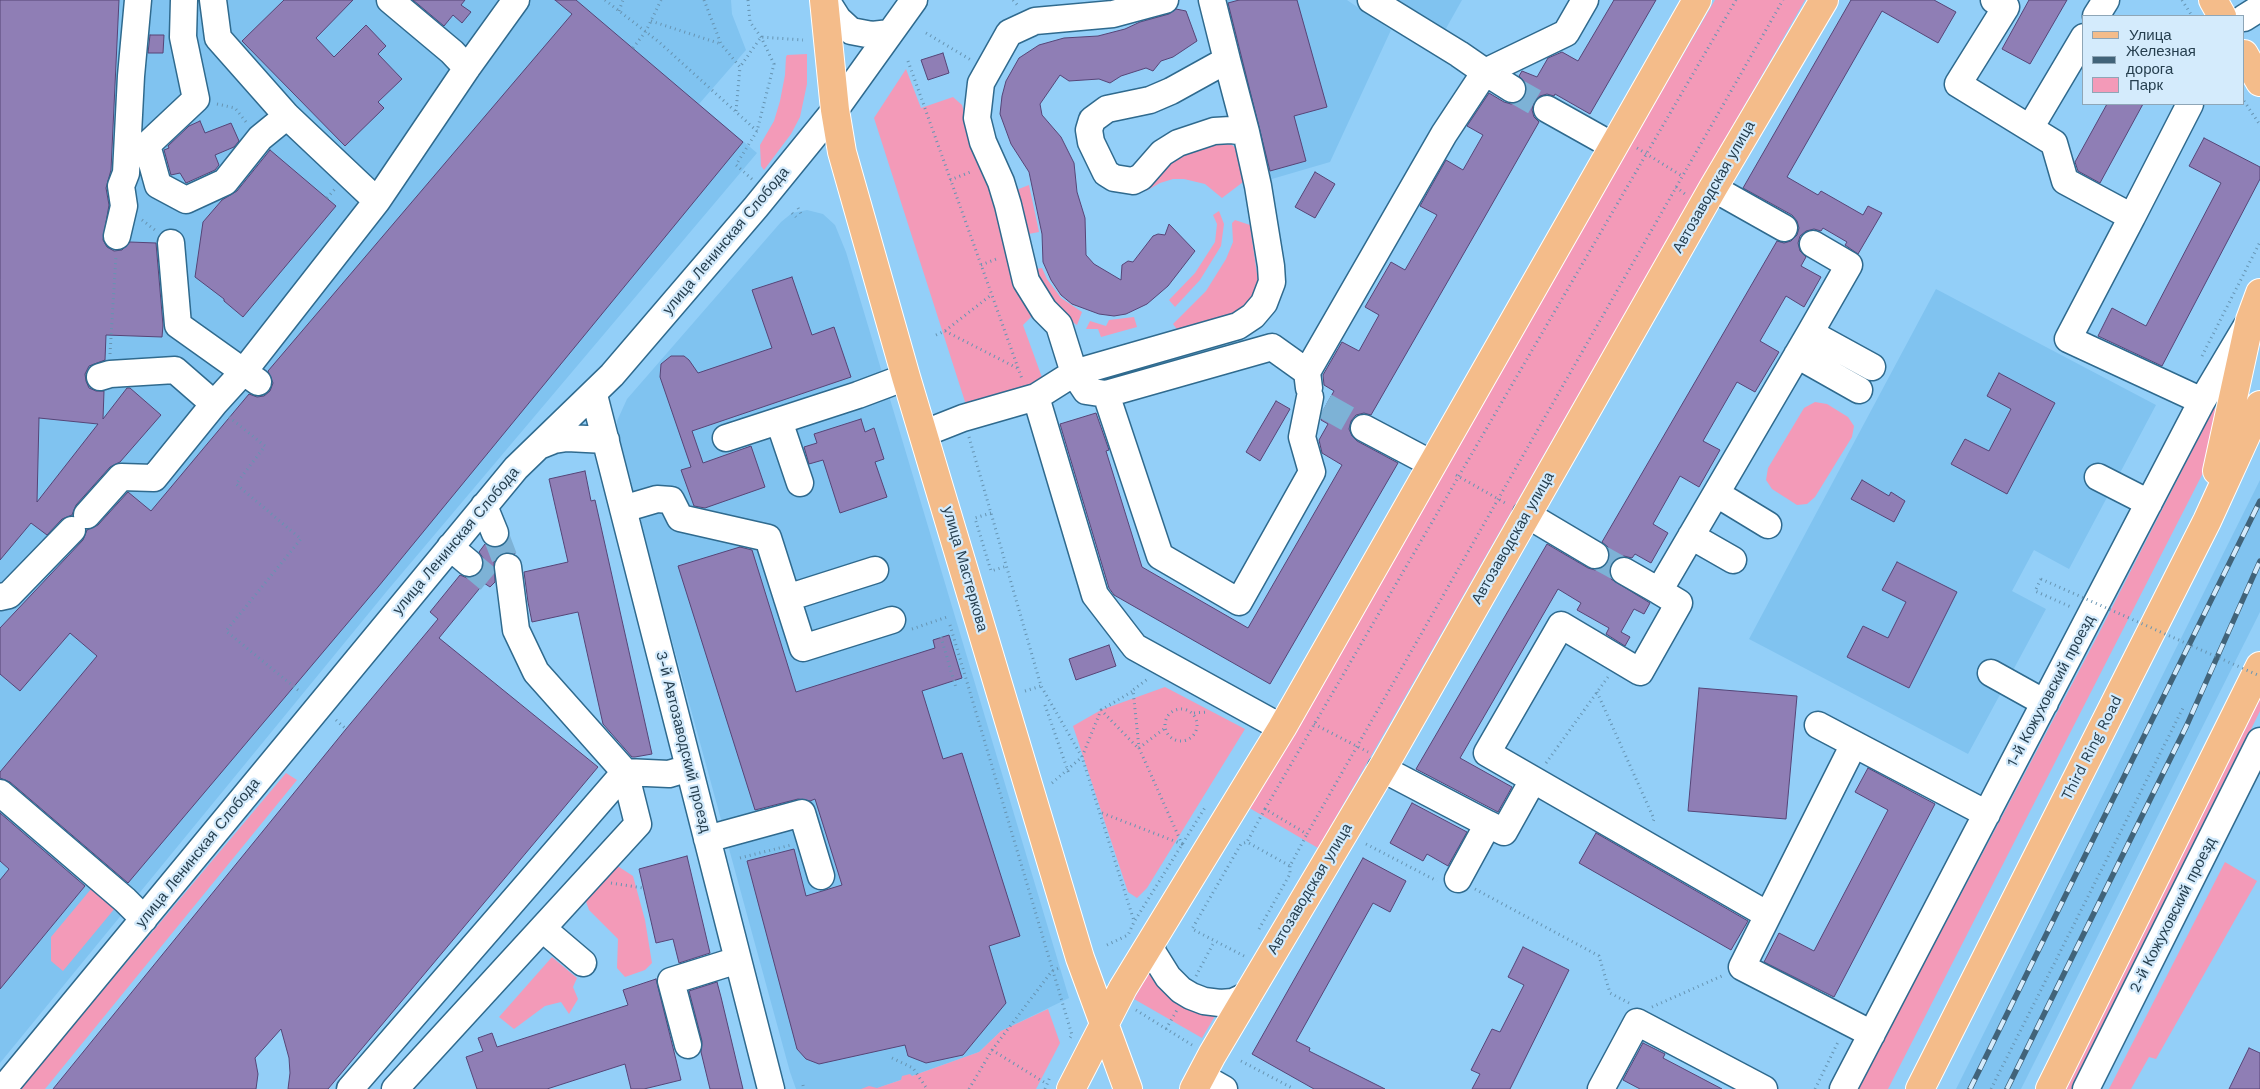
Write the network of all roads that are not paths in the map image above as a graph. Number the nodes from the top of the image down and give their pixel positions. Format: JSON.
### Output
{"nodes":[{"id":1,"x":138,"y":0,"type":"edge"},
{"id":2,"x":184,"y":0,"type":"edge"},
{"id":3,"x":213,"y":0,"type":"edge"},
{"id":4,"x":390,"y":0,"type":"edge"},
{"id":5,"x":516,"y":0,"type":"edge"},
{"id":6,"x":825,"y":0,"type":"edge"},
{"id":7,"x":914,"y":0,"type":"edge"},
{"id":8,"x":1164,"y":0,"type":"edge"},
{"id":9,"x":1212,"y":0,"type":"edge"},
{"id":10,"x":1371,"y":0,"type":"edge"},
{"id":11,"x":1585,"y":0,"type":"edge"},
{"id":12,"x":1697,"y":0,"type":"edge"},
{"id":13,"x":1824,"y":0,"type":"edge"},
{"id":14,"x":1994,"y":0,"type":"edge"},
{"id":15,"x":2106,"y":0,"type":"edge"},
{"id":16,"x":2213,"y":0,"type":"edge"},
{"id":17,"x":2260,"y":8,"type":"edge"},
{"id":18,"x":2097,"y":15,"type":"edge"},
{"id":19,"x":2221,"y":15,"type":"edge"},
{"id":20,"x":2245,"y":17,"type":"edge"},
{"id":21,"x":890,"y":33,"type":"junction"},
{"id":22,"x":2082,"y":40,"type":"edge"},
{"id":23,"x":2245,"y":56,"type":"edge"},
{"id":24,"x":1227,"y":60,"type":"junction"},
{"id":25,"x":466,"y":68,"type":"junction"},
{"id":26,"x":1485,"y":72,"type":"junction"},
{"id":27,"x":2260,"y":82,"type":"edge"},
{"id":28,"x":1512,"y":89,"type":"tunnel mouth"},
{"id":29,"x":2189,"y":105,"type":"edge"},
{"id":30,"x":1547,"y":109,"type":"tunnel mouth"},
{"id":31,"x":835,"y":110,"type":"junction"},
{"id":32,"x":287,"y":116,"type":"junction"},
{"id":33,"x":2030,"y":128,"type":"junction"},
{"id":34,"x":1246,"y":132,"type":"junction"},
{"id":35,"x":1616,"y":141,"type":"junction"},
{"id":36,"x":155,"y":172,"type":"junction"},
{"id":37,"x":126,"y":173,"type":"junction"},
{"id":38,"x":1713,"y":188,"type":"junction"},
{"id":39,"x":377,"y":202,"type":"junction"},
{"id":40,"x":2132,"y":217,"type":"junction"},
{"id":41,"x":1784,"y":228,"type":"dead end"},
{"id":42,"x":117,"y":236,"type":"road end"},
{"id":43,"x":171,"y":242,"type":"road end"},
{"id":44,"x":1814,"y":244,"type":"dead end"},
{"id":45,"x":2260,"y":293,"type":"edge"},
{"id":46,"x":2250,"y":320,"type":"junction"},
{"id":47,"x":1810,"y":333,"type":"junction"},
{"id":48,"x":1797,"y":355,"type":"junction"},
{"id":49,"x":1872,"y":367,"type":"dead end"},
{"id":50,"x":1306,"y":372,"type":"junction"},
{"id":51,"x":1074,"y":373,"type":"junction"},
{"id":52,"x":105,"y":376,"type":"road end"},
{"id":53,"x":612,"y":376,"type":"junction"},
{"id":54,"x":906,"y":376,"type":"junction"},
{"id":55,"x":251,"y":377,"type":"junction"},
{"id":56,"x":1859,"y":390,"type":"dead end"},
{"id":57,"x":594,"y":394,"type":"junction"},
{"id":58,"x":1106,"y":394,"type":"junction"},
{"id":59,"x":1033,"y":398,"type":"junction"},
{"id":60,"x":2202,"y":401,"type":"junction"},
{"id":61,"x":214,"y":404,"type":"junction"},
{"id":62,"x":2260,"y":405,"type":"edge"},
{"id":63,"x":779,"y":421,"type":"junction"},
{"id":64,"x":1364,"y":428,"type":"tunnel mouth"},
{"id":65,"x":924,"y":433,"type":"junction"},
{"id":66,"x":726,"y":438,"type":"dead end"},
{"id":67,"x":606,"y":440,"type":"junction"},
{"id":68,"x":536,"y":448,"type":"junction"},
{"id":69,"x":1441,"y":468,"type":"junction"},
{"id":70,"x":2098,"y":477,"type":"dead end"},
{"id":71,"x":800,"y":483,"type":"dead end"},
{"id":72,"x":1717,"y":494,"type":"junction"},
{"id":73,"x":2149,"y":503,"type":"junction"},
{"id":74,"x":484,"y":506,"type":"junction"},
{"id":75,"x":623,"y":509,"type":"junction"},
{"id":76,"x":1520,"y":511,"type":"junction"},
{"id":77,"x":2207,"y":521,"type":"junction"},
{"id":78,"x":1768,"y":525,"type":"dead end"},
{"id":79,"x":495,"y":533,"type":"tunnel mouth"},
{"id":80,"x":1691,"y":536,"type":"junction"},
{"id":81,"x":1595,"y":554,"type":"tunnel mouth"},
{"id":82,"x":1733,"y":560,"type":"dead end"},
{"id":83,"x":874,"y":570,"type":"dead end"},
{"id":84,"x":1624,"y":572,"type":"tunnel mouth"},
{"id":85,"x":501,"y":575,"type":"tunnel mouth"},
{"id":86,"x":1659,"y":591,"type":"junction"},
{"id":87,"x":0,"y":597,"type":"edge"},
{"id":88,"x":787,"y":598,"type":"junction"},
{"id":89,"x":892,"y":620,"type":"dead end"},
{"id":90,"x":2260,"y":666,"type":"edge"},
{"id":91,"x":1991,"y":673,"type":"dead end"},
{"id":92,"x":2045,"y":703,"type":"junction"},
{"id":93,"x":1818,"y":725,"type":"dead end"},
{"id":94,"x":1282,"y":728,"type":"junction"},
{"id":95,"x":2260,"y":740,"type":"edge"},
{"id":96,"x":1854,"y":744,"type":"junction"},
{"id":97,"x":1376,"y":761,"type":"junction"},
{"id":98,"x":689,"y":768,"type":"junction"},
{"id":99,"x":625,"y":772,"type":"junction"},
{"id":100,"x":1534,"y":780,"type":"junction"},
{"id":101,"x":0,"y":793,"type":"edge"},
{"id":102,"x":1987,"y":814,"type":"junction"},
{"id":103,"x":1488,"y":824,"type":"junction"},
{"id":104,"x":707,"y":839,"type":"junction"},
{"id":105,"x":821,"y":876,"type":"dead end"},
{"id":106,"x":1458,"y":879,"type":"road end"},
{"id":107,"x":1768,"y":915,"type":"junction"},
{"id":108,"x":144,"y":919,"type":"junction"},
{"id":109,"x":543,"y":929,"type":"junction"},
{"id":110,"x":1151,"y":942,"type":"junction"},
{"id":111,"x":738,"y":960,"type":"junction"},
{"id":112,"x":583,"y":963,"type":"dead end"},
{"id":113,"x":1248,"y":995,"type":"junction"},
{"id":114,"x":1104,"y":1025,"type":"junction"},
{"id":115,"x":1872,"y":1034,"type":"junction"},
{"id":116,"x":688,"y":1045,"type":"dead end"},
{"id":117,"x":1206,"y":1085,"type":"edge"},
{"id":118,"x":1059,"y":1086,"type":"edge"},
{"id":119,"x":1609,"y":1086,"type":"edge"},
{"id":120,"x":4,"y":1089,"type":"edge"},
{"id":121,"x":350,"y":1089,"type":"edge"},
{"id":122,"x":397,"y":1089,"type":"edge"},
{"id":123,"x":771,"y":1089,"type":"edge"},
{"id":124,"x":1128,"y":1089,"type":"edge"},
{"id":125,"x":1764,"y":1089,"type":"edge"},
{"id":126,"x":1843,"y":1089,"type":"edge"},
{"id":127,"x":1920,"y":1089,"type":"edge"},
{"id":128,"x":2050,"y":1089,"type":"edge"},
{"id":129,"x":2086,"y":1089,"type":"edge"}],
"edges":[{"from":1,"to":37,"type":"street"},
{"from":2,"to":36,"type":"street"},
{"from":3,"to":32,"type":"street"},
{"from":4,"to":25,"type":"street"},
{"from":5,"to":25,"type":"street"},
{"from":6,"to":21,"type":"street"},
{"from":6,"to":31,"type":"main road","name":"улица Мастеркова"},
{"from":7,"to":21,"type":"street","name":"улица Ленинская Слобода"},
{"from":8,"to":51,"type":"street"},
{"from":9,"to":24,"type":"street"},
{"from":10,"to":26,"type":"street"},
{"from":11,"to":26,"type":"street"},
{"from":12,"to":35,"type":"main road"},
{"from":13,"to":38,"type":"main road","name":"Автозаводская улица"},
{"from":14,"to":33,"type":"street"},
{"from":15,"to":18,"type":"street"},
{"from":16,"to":19,"type":"main road"},
{"from":17,"to":20,"type":"street"},
{"from":21,"to":31,"type":"street","name":"улица Ленинская Слобода"},
{"from":22,"to":33,"type":"street"},
{"from":23,"to":27,"type":"main road"},
{"from":24,"to":34,"type":"street"},
{"from":24,"to":34,"type":"street"},
{"from":25,"to":39,"type":"street"},
{"from":26,"to":28,"type":"street"},
{"from":26,"to":50,"type":"street"},
{"from":29,"to":40,"type":"street"},
{"from":30,"to":35,"type":"street"},
{"from":31,"to":53,"type":"street","name":"улица Ленинская Слобода"},
{"from":31,"to":54,"type":"main road","name":"улица Мастеркова"},
{"from":32,"to":36,"type":"street"},
{"from":32,"to":39,"type":"street"},
{"from":33,"to":40,"type":"street"},
{"from":34,"to":51,"type":"street"},
{"from":35,"to":69,"type":"main road"},
{"from":36,"to":37,"type":"street"},
{"from":37,"to":42,"type":"street"},
{"from":38,"to":41,"type":"street"},
{"from":38,"to":76,"type":"main road","name":"Автозаводская улица"},
{"from":39,"to":55,"type":"street"},
{"from":40,"to":60,"type":"street"},
{"from":43,"to":55,"type":"street"},
{"from":44,"to":47,"type":"street"},
{"from":45,"to":46,"type":"main road","name":"1-й Кожуховский проезд"},
{"from":46,"to":60,"type":"street","name":"1-й Кожуховский проезд"},
{"from":46,"to":77,"type":"main road"},
{"from":47,"to":48,"type":"street"},
{"from":47,"to":49,"type":"street"},
{"from":48,"to":56,"type":"street"},
{"from":48,"to":72,"type":"street"},
{"from":50,"to":58,"type":"street"},
{"from":50,"to":58,"type":"street"},
{"from":51,"to":58,"type":"street"},
{"from":51,"to":59,"type":"street"},
{"from":52,"to":61,"type":"street"},
{"from":53,"to":57,"type":"street","name":"улица Ленинская Слобода"},
{"from":53,"to":67,"type":"street"},
{"from":54,"to":63,"type":"street"},
{"from":54,"to":65,"type":"main road","name":"улица Мастеркова"},
{"from":55,"to":61,"type":"street"},
{"from":57,"to":67,"type":"street","name":"3-й Автозаводский проезд"},
{"from":57,"to":68,"type":"street","name":"улица Ленинская Слобода"},
{"from":59,"to":65,"type":"street"},
{"from":59,"to":94,"type":"street"},
{"from":60,"to":73,"type":"street","name":"1-й Кожуховский проезд"},
{"from":61,"to":87,"type":"street"},
{"from":62,"to":77,"type":"main road","name":"Third Ring Road"},
{"from":63,"to":66,"type":"street"},
{"from":63,"to":71,"type":"street"},
{"from":64,"to":69,"type":"street"},
{"from":65,"to":114,"type":"main road","name":"улица Мастеркова"},
{"from":67,"to":68,"type":"street"},
{"from":67,"to":75,"type":"street","name":"3-й Автозаводский проезд"},
{"from":68,"to":74,"type":"street","name":"улица Ленинская Слобода"},
{"from":69,"to":94,"type":"main road"},
{"from":70,"to":73,"type":"street"},
{"from":72,"to":78,"type":"street"},
{"from":72,"to":80,"type":"street"},
{"from":73,"to":92,"type":"street","name":"1-й Кожуховский проезд"},
{"from":74,"to":79,"type":"street"},
{"from":74,"to":108,"type":"street","name":"улица Ленинская Слобода"},
{"from":75,"to":88,"type":"street"},
{"from":75,"to":98,"type":"street","name":"3-й Автозаводский проезд"},
{"from":76,"to":81,"type":"street"},
{"from":76,"to":97,"type":"main road","name":"Автозаводская улица"},
{"from":77,"to":127,"type":"main road","name":"Third Ring Road"},
{"from":80,"to":82,"type":"street"},
{"from":80,"to":86,"type":"street"},
{"from":83,"to":88,"type":"street"},
{"from":84,"to":86,"type":"street"},
{"from":85,"to":99,"type":"street"},
{"from":86,"to":100,"type":"street"},
{"from":88,"to":89,"type":"street"},
{"from":90,"to":128,"type":"main road"},
{"from":91,"to":92,"type":"street"},
{"from":92,"to":102,"type":"street","name":"1-й Кожуховский проезд"},
{"from":93,"to":96,"type":"street"},
{"from":94,"to":110,"type":"main road"},
{"from":95,"to":129,"type":"street","name":"2-й Кожуховский проезд"},
{"from":96,"to":102,"type":"street"},
{"from":96,"to":107,"type":"street"},
{"from":97,"to":103,"type":"street"},
{"from":97,"to":113,"type":"main road","name":"Автозаводская улица"},
{"from":98,"to":99,"type":"street"},
{"from":98,"to":104,"type":"street","name":"3-й Автозаводский проезд"},
{"from":99,"to":109,"type":"street"},
{"from":99,"to":121,"type":"street"},
{"from":100,"to":103,"type":"street"},
{"from":100,"to":107,"type":"street"},
{"from":101,"to":108,"type":"street"},
{"from":102,"to":115,"type":"street","name":"1-й Кожуховский проезд"},
{"from":103,"to":106,"type":"street"},
{"from":104,"to":105,"type":"street"},
{"from":104,"to":111,"type":"street","name":"3-й Автозаводский проезд"},
{"from":107,"to":115,"type":"street"},
{"from":108,"to":120,"type":"street","name":"улица Ленинская Слобода"},
{"from":109,"to":112,"type":"street"},
{"from":109,"to":122,"type":"street"},
{"from":110,"to":113,"type":"street"},
{"from":110,"to":114,"type":"main road"},
{"from":111,"to":116,"type":"street"},
{"from":111,"to":123,"type":"street","name":"3-й Автозаводский проезд"},
{"from":113,"to":117,"type":"main road","name":"Автозаводская улица"},
{"from":114,"to":118,"type":"main road"},
{"from":114,"to":124,"type":"main road","name":"улица Мастеркова"},
{"from":115,"to":126,"type":"street","name":"1-й Кожуховский проезд"},
{"from":119,"to":125,"type":"street"}]}
